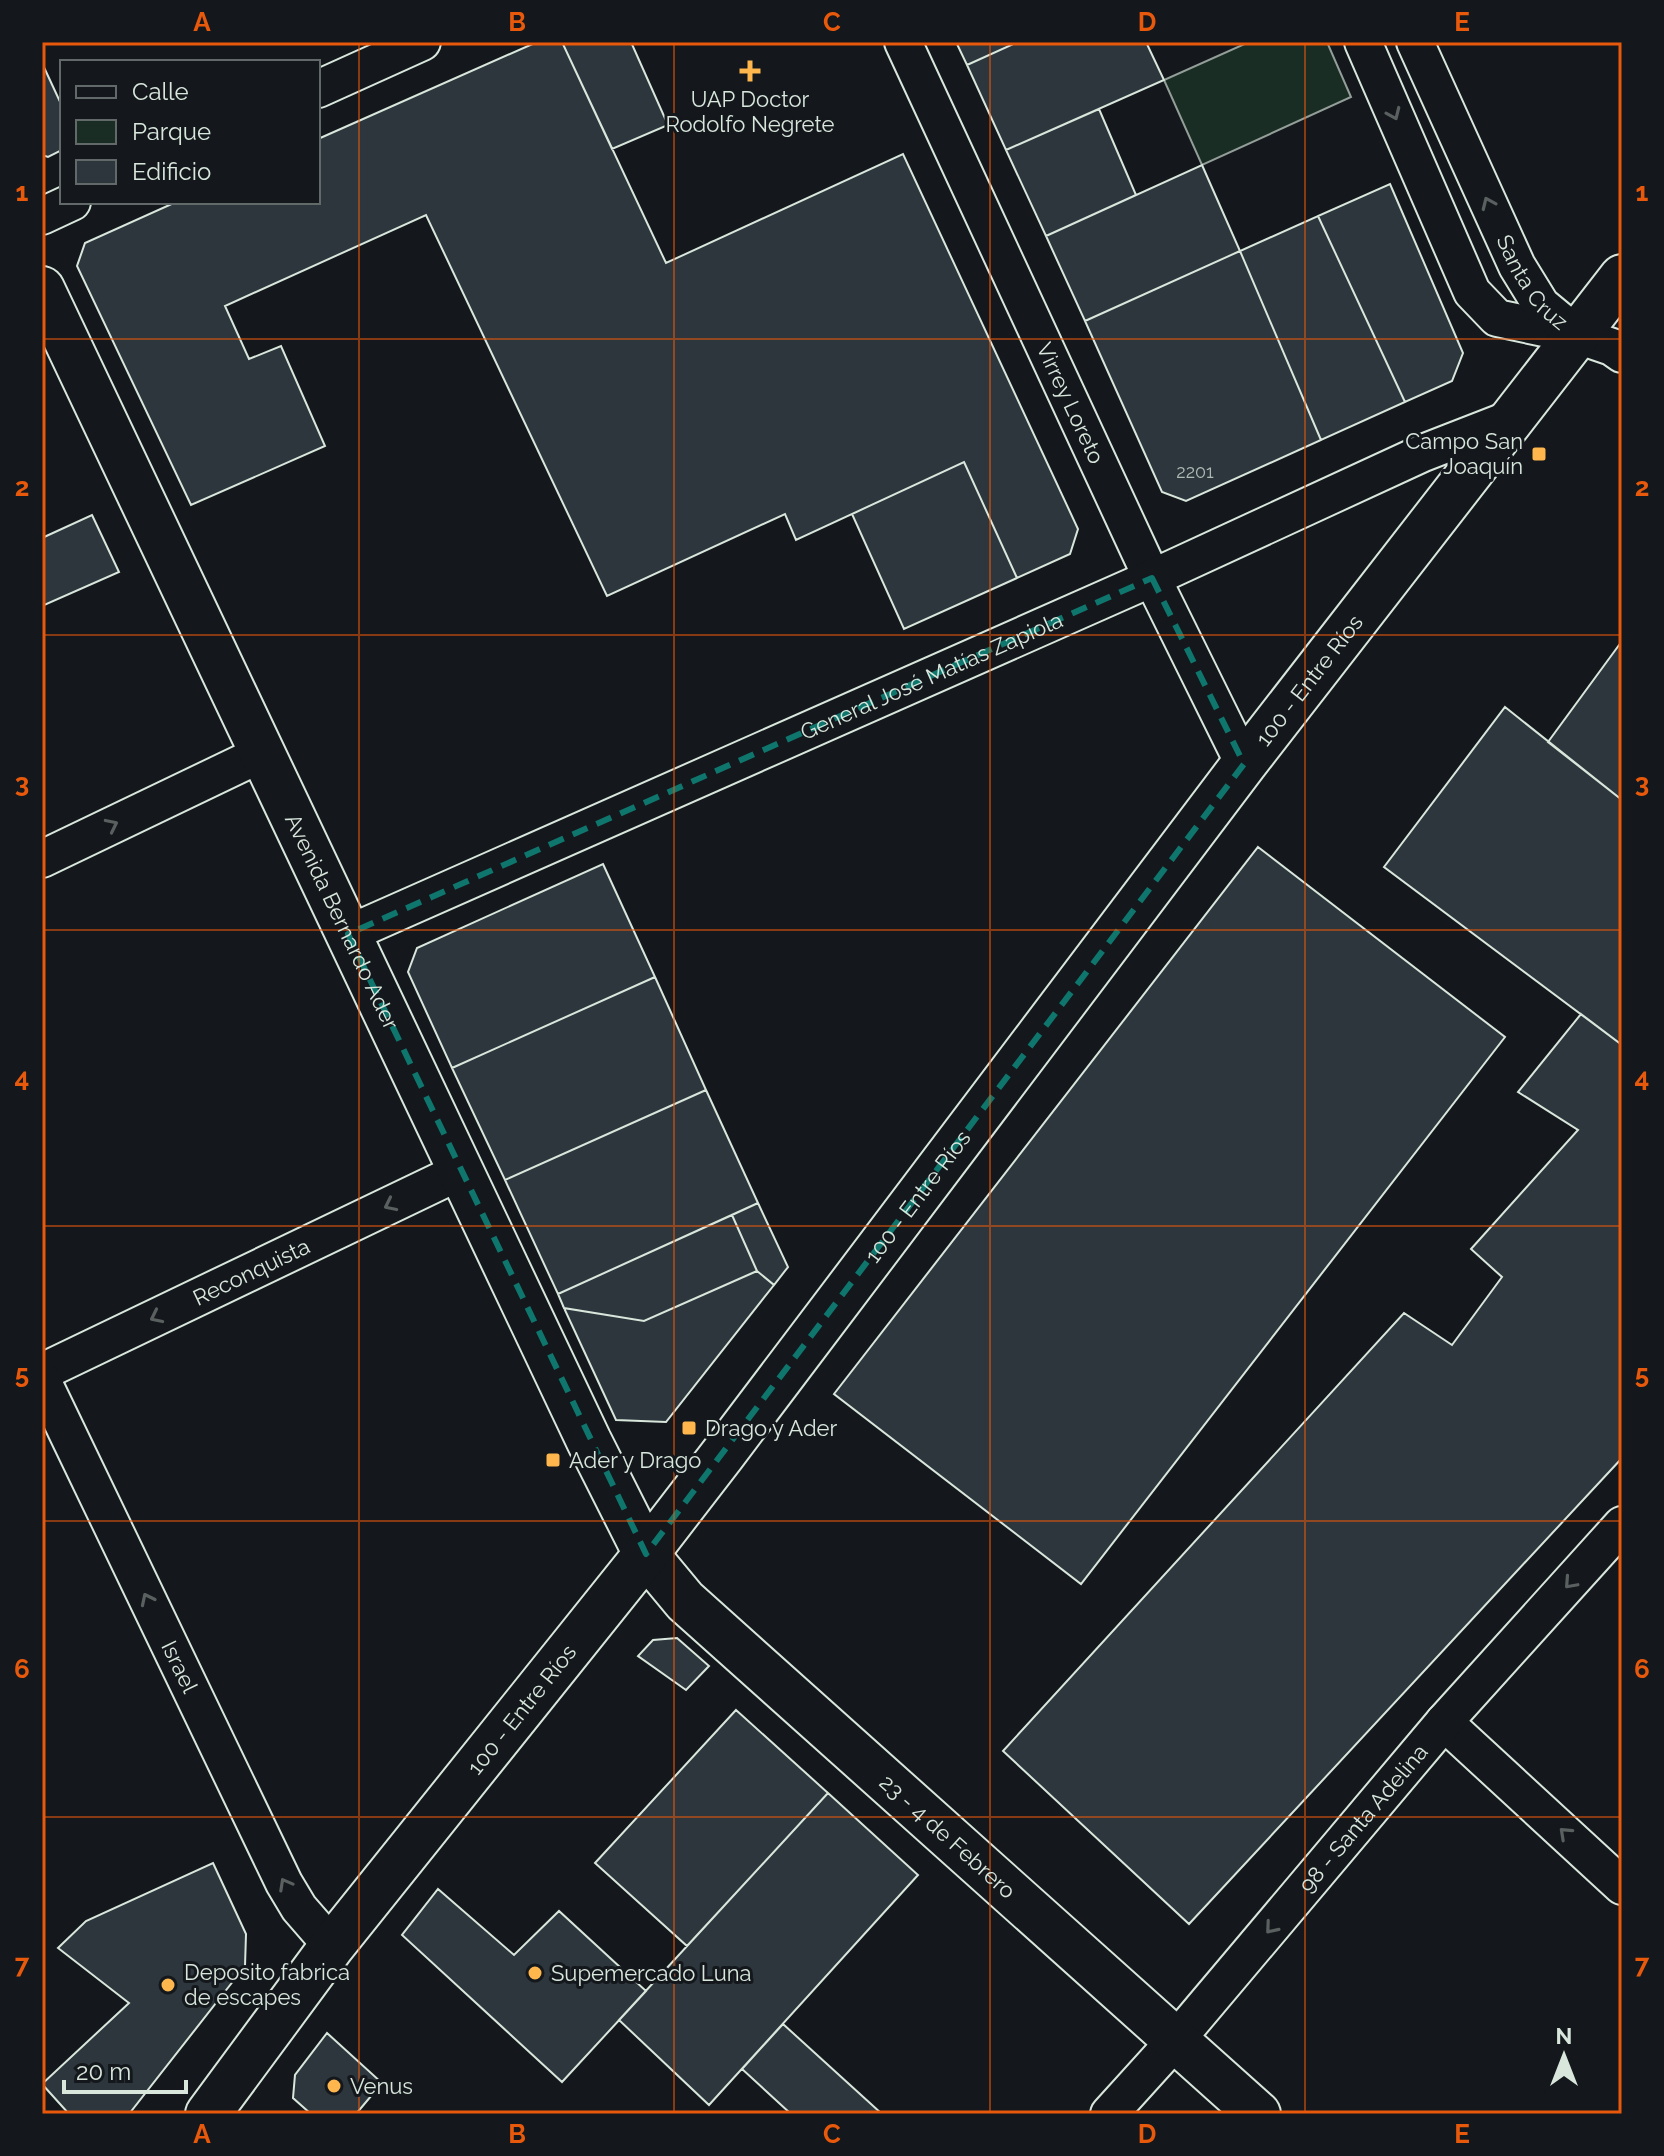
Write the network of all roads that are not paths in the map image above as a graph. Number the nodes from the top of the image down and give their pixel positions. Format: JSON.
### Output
{"nodes":[{"id":1,"x":422,"y":42,"type":"edge"},
{"id":2,"x":903,"y":42,"type":"edge"},
{"id":3,"x":1363,"y":42,"type":"edge"},
{"id":4,"x":1415,"y":42,"type":"edge"},
{"id":5,"x":353,"y":56,"type":"edge"},
{"id":6,"x":320,"y":87,"type":"edge"},
{"id":7,"x":68,"y":204,"type":"edge"},
{"id":8,"x":42,"y":216,"type":"edge"},
{"id":9,"x":1622,"y":277,"type":"edge"},
{"id":10,"x":42,"y":289,"type":"edge"},
{"id":11,"x":1577,"y":335,"type":"junction"},
{"id":12,"x":1622,"y":354,"type":"edge"},
{"id":13,"x":1513,"y":418,"type":"junction"},
{"id":14,"x":1152,"y":578,"type":"junction"},
{"id":15,"x":263,"y":753,"type":"junction"},
{"id":16,"x":1244,"y":764,"type":"junction"},
{"id":17,"x":42,"y":859,"type":"edge"},
{"id":18,"x":348,"y":934,"type":"junction"},
{"id":19,"x":461,"y":1171,"type":"junction"},
{"id":20,"x":42,"y":1372,"type":"edge"},
{"id":21,"x":42,"y":1380,"type":"edge"},
{"id":22,"x":1622,"y":1525,"type":"edge"},
{"id":23,"x":646,"y":1554,"type":"junction"},
{"id":24,"x":1444,"y":1722,"type":"junction"},
{"id":25,"x":1622,"y":1886,"type":"edge"},
{"id":26,"x":332,"y":1946,"type":"junction"},
{"id":27,"x":1176,"y":2040,"type":"junction"},
{"id":28,"x":226,"y":2108,"type":"edge"},
{"id":29,"x":1109,"y":2114,"type":"edge"},
{"id":30,"x":1258,"y":2114,"type":"edge"}],
"edges":[{"from":1,"to":5,"type":"street"},
{"from":2,"to":14,"type":"street","name":"Virrey Loreto"},
{"from":3,"to":11,"type":"street","name":"Santa Cruz","one_way":true},
{"from":11,"to":4,"type":"street","name":"Santa Cruz","one_way":true},
{"from":5,"to":6,"type":"street"},
{"from":7,"to":8,"type":"street"},
{"from":9,"to":11,"type":"main road","name":"100 - Entre Ríos"},
{"from":10,"to":15,"type":"main road","name":"Avenida Bernardo Ader"},
{"from":11,"to":12,"type":"street"},
{"from":11,"to":13,"type":"main road","name":"100 - Entre Ríos"},
{"from":13,"to":14,"type":"street","name":"General José Matías Zapiola"},
{"from":13,"to":16,"type":"main road","name":"100 - Entre Ríos"},
{"from":14,"to":16,"type":"street","name":"Virrey Loreto"},
{"from":14,"to":18,"type":"street","name":"General José Matías Zapiola"},
{"from":17,"to":15,"type":"street","one_way":true},
{"from":15,"to":18,"type":"main road","name":"Avenida Bernardo Ader"},
{"from":16,"to":23,"type":"main road","name":"100 - Entre Ríos"},
{"from":18,"to":19,"type":"main road","name":"Avenida Bernardo Ader"},
{"from":19,"to":20,"type":"street","name":"Reconquista","one_way":true},
{"from":19,"to":23,"type":"main road","name":"Avenida Bernardo Ader"},
{"from":26,"to":21,"type":"street","name":"Israel","one_way":true},
{"from":22,"to":24,"type":"street","name":"98 - Santa Adelina","one_way":true},
{"from":23,"to":26,"type":"main road","name":"100 - Entre Ríos"},
{"from":23,"to":27,"type":"main road","name":"23 - 4 de Febrero"},
{"from":25,"to":24,"type":"street","one_way":true},
{"from":24,"to":27,"type":"street","name":"98 - Santa Adelina","one_way":true},
{"from":26,"to":28,"type":"main road","name":"100 - Entre Ríos"},
{"from":27,"to":29,"type":"street","name":"98 - Santa Adelina"},
{"from":27,"to":30,"type":"main road","name":"23 - 4 de Febrero"}]}
